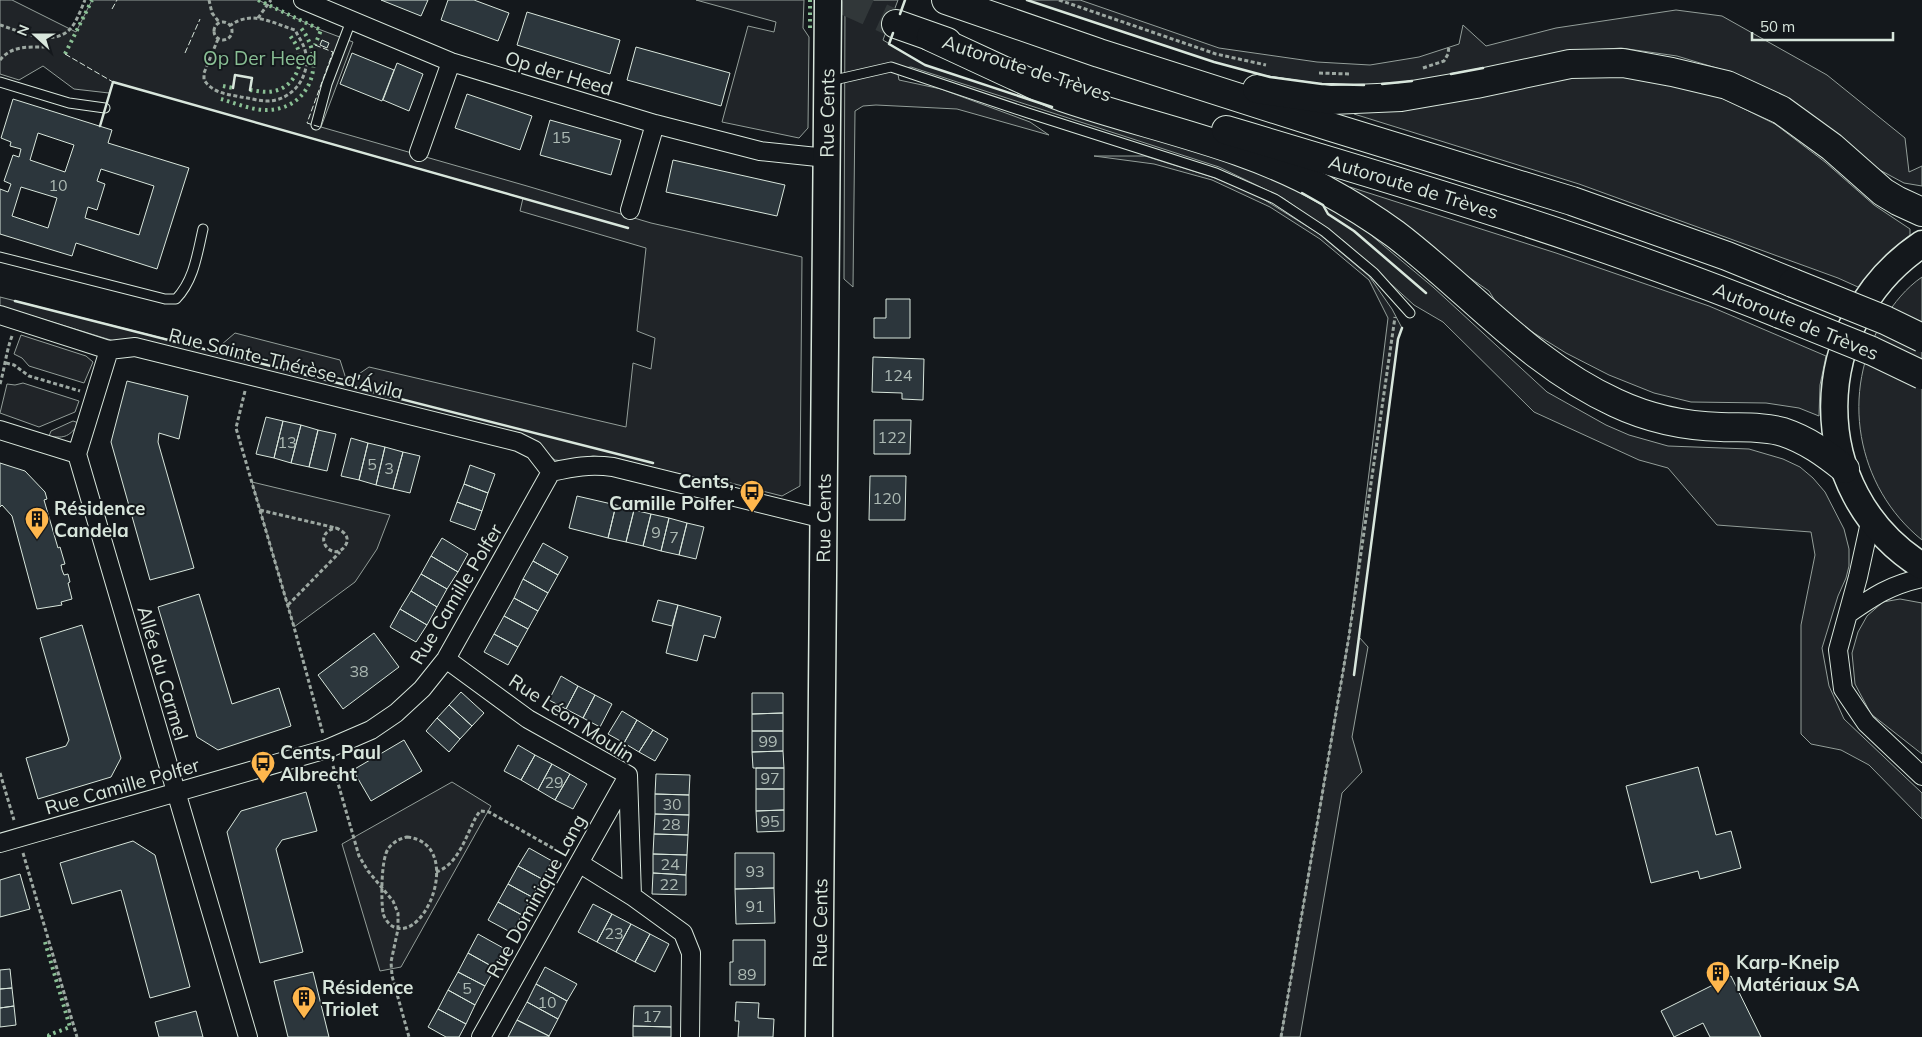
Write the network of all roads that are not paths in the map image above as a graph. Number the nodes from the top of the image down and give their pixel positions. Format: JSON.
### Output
{"nodes":[{"id":1,"x":303,"y":0,"type":"edge"},
{"id":2,"x":828,"y":0,"type":"edge"},
{"id":3,"x":946,"y":0,"type":"edge"},
{"id":4,"x":351,"y":21,"type":"junction"},
{"id":5,"x":896,"y":24,"type":"tunnel mouth"},
{"id":6,"x":931,"y":36,"type":"junction"},
{"id":7,"x":1099,"y":53,"type":"junction"},
{"id":8,"x":451,"y":62,"type":"junction"},
{"id":9,"x":0,"y":82,"type":"edge"},
{"id":10,"x":828,"y":82,"type":"junction"},
{"id":11,"x":105,"y":108,"type":"dead end"},
{"id":12,"x":655,"y":124,"type":"junction"},
{"id":13,"x":316,"y":125,"type":"dead end"},
{"id":14,"x":418,"y":152,"type":"dead end"},
{"id":15,"x":827,"y":158,"type":"junction"},
{"id":16,"x":1914,"y":204,"type":"edge"},
{"id":17,"x":630,"y":210,"type":"dead end"},
{"id":18,"x":203,"y":229,"type":"dead end"},
{"id":19,"x":1922,"y":244,"type":"edge"},
{"id":20,"x":0,"y":257,"type":"edge"},
{"id":21,"x":1410,"y":312,"type":"dead end"},
{"id":22,"x":0,"y":315,"type":"edge"},
{"id":23,"x":1922,"y":338,"type":"edge"},
{"id":24,"x":109,"y":350,"type":"junction"},
{"id":25,"x":1922,"y":375,"type":"edge"},
{"id":26,"x":0,"y":430,"type":"edge"},
{"id":27,"x":77,"y":454,"type":"junction"},
{"id":28,"x":1845,"y":469,"type":"junction"},
{"id":29,"x":551,"y":472,"type":"junction"},
{"id":30,"x":1871,"y":518,"type":"junction"},
{"id":31,"x":824,"y":519,"type":"junction"},
{"id":32,"x":1922,"y":566,"type":"edge"},
{"id":33,"x":1922,"y":578,"type":"edge"},
{"id":34,"x":1848,"y":614,"type":"junction"},
{"id":35,"x":446,"y":659,"type":"junction"},
{"id":36,"x":628,"y":775,"type":"junction"},
{"id":37,"x":1922,"y":776,"type":"edge"},
{"id":38,"x":176,"y":792,"type":"junction"},
{"id":39,"x":0,"y":843,"type":"edge"},
{"id":40,"x":579,"y":863,"type":"junction"},
{"id":41,"x":632,"y":896,"type":"junction"},
{"id":42,"x":248,"y":1037,"type":"edge"},
{"id":43,"x":480,"y":1037,"type":"edge"},
{"id":44,"x":690,"y":1037,"type":"edge"},
{"id":45,"x":819,"y":1037,"type":"edge"}],
"edges":[{"from":1,"to":4,"type":"street","name":"Op der Heed"},
{"from":2,"to":10,"type":"main road","name":"Rue Cents"},
{"from":3,"to":7,"type":"highway","name":"Autoroute de Trèves"},
{"from":4,"to":8,"type":"street","name":"Op der Heed"},
{"from":4,"to":13,"type":"lane"},
{"from":5,"to":6,"type":"highway","name":"Autoroute de Trèves"},
{"from":6,"to":25,"type":"highway","name":"Autoroute de Trèves","bridge":true},
{"from":6,"to":28,"type":"highway"},
{"from":7,"to":16,"type":"highway"},
{"from":7,"to":23,"type":"highway","name":"Autoroute de Trèves","bridge":true},
{"from":8,"to":12,"type":"street","name":"Op der Heed"},
{"from":8,"to":14,"type":"street"},
{"from":9,"to":11,"type":"lane"},
{"from":10,"to":15,"type":"main road","name":"Rue Cents"},
{"from":10,"to":21,"type":"lane"},
{"from":12,"to":15,"type":"street","name":"Op der Heed"},
{"from":12,"to":17,"type":"street"},
{"from":15,"to":31,"type":"main road","name":"Rue Cents"},
{"from":18,"to":20,"type":"lane"},
{"from":19,"to":28,"type":"main road"},
{"from":22,"to":24,"type":"street","name":"Rue Sainte-Thérèse-d'Ávila"},
{"from":24,"to":27,"type":"street"},
{"from":24,"to":29,"type":"street","name":"Rue Sainte-Thérèse-d'Ávila"},
{"from":26,"to":27,"type":"street"},
{"from":27,"to":38,"type":"street","name":"Allée du Carmel"},
{"from":28,"to":30,"type":"main road"},
{"from":29,"to":31,"type":"street"},
{"from":29,"to":35,"type":"street","name":"Rue Camille Polfer"},
{"from":30,"to":32,"type":"main road"},
{"from":30,"to":34,"type":"street"},
{"from":31,"to":45,"type":"main road","name":"Rue Cents"},
{"from":33,"to":34,"type":"street"},
{"from":34,"to":37,"type":"street"},
{"from":35,"to":36,"type":"street","name":"Rue Léon Moulin"},
{"from":35,"to":38,"type":"street","name":"Rue Camille Polfer"},
{"from":36,"to":40,"type":"street","name":"Rue Dominique Lang"},
{"from":36,"to":41,"type":"street","name":"Rue Léon Moulin"},
{"from":38,"to":39,"type":"street","name":"Rue Camille Polfer"},
{"from":38,"to":42,"type":"street","name":"Allée du Carmel"},
{"from":40,"to":41,"type":"street"},
{"from":40,"to":43,"type":"street","name":"Rue Dominique Lang"},
{"from":41,"to":44,"type":"street"}]}
